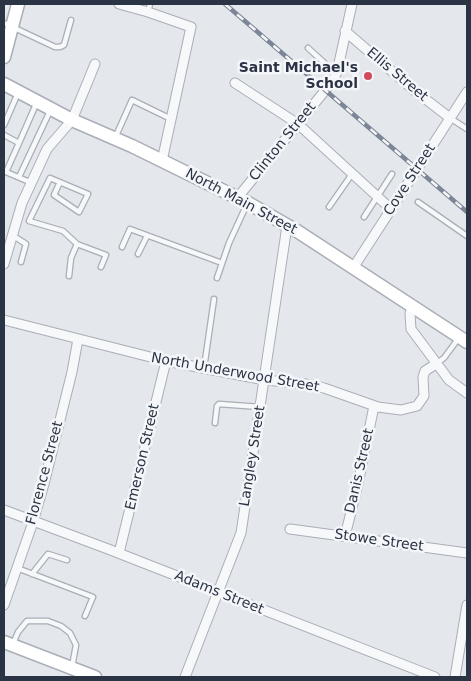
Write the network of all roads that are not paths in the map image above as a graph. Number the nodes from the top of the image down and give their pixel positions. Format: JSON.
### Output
{"nodes":[{"id":1,"x":18,"y":4,"type":"edge"},
{"id":2,"x":119,"y":4,"type":"edge"},
{"id":3,"x":352,"y":4,"type":"edge"},
{"id":4,"x":149,"y":8,"type":"edge"},
{"id":5,"x":71,"y":20,"type":"dead end"},
{"id":6,"x":8,"y":25,"type":"edge"},
{"id":7,"x":345,"y":31,"type":"junction"},
{"id":8,"x":308,"y":48,"type":"dead end"},
{"id":9,"x":4,"y":58,"type":"edge"},
{"id":10,"x":95,"y":64,"type":"dead end"},
{"id":11,"x":337,"y":70,"type":"junction"},
{"id":12,"x":235,"y":83,"type":"dead end"},
{"id":13,"x":4,"y":84,"type":"edge"},
{"id":14,"x":18,"y":91,"type":"junction"},
{"id":15,"x":467,"y":92,"type":"edge"},
{"id":16,"x":37,"y":102,"type":"junction"},
{"id":17,"x":51,"y":109,"type":"junction"},
{"id":18,"x":450,"y":118,"type":"junction"},
{"id":19,"x":172,"y":119,"type":"junction"},
{"id":20,"x":72,"y":120,"type":"junction"},
{"id":21,"x":298,"y":124,"type":"junction"},
{"id":22,"x":4,"y":125,"type":"edge"},
{"id":23,"x":467,"y":129,"type":"edge"},
{"id":24,"x":4,"y":135,"type":"edge"},
{"id":25,"x":115,"y":139,"type":"junction"},
{"id":26,"x":19,"y":142,"type":"junction"},
{"id":27,"x":162,"y":161,"type":"junction"},
{"id":28,"x":352,"y":174,"type":"junction"},
{"id":29,"x":392,"y":174,"type":"dead end"},
{"id":30,"x":18,"y":177,"type":"junction"},
{"id":31,"x":60,"y":182,"type":"junction"},
{"id":32,"x":32,"y":183,"type":"junction"},
{"id":33,"x":377,"y":196,"type":"junction"},
{"id":34,"x":243,"y":200,"type":"junction"},
{"id":35,"x":418,"y":202,"type":"dead end"},
{"id":36,"x":329,"y":208,"type":"dead end"},
{"id":37,"x":390,"y":209,"type":"junction"},
{"id":38,"x":364,"y":217,"type":"dead end"},
{"id":39,"x":287,"y":226,"type":"junction"},
{"id":40,"x":9,"y":236,"type":"edge"},
{"id":41,"x":147,"y":236,"type":"junction"},
{"id":42,"x":467,"y":236,"type":"edge"},
{"id":43,"x":77,"y":244,"type":"junction"},
{"id":44,"x":122,"y":247,"type":"dead end"},
{"id":45,"x":138,"y":254,"type":"dead end"},
{"id":46,"x":21,"y":262,"type":"dead end"},
{"id":47,"x":222,"y":263,"type":"junction"},
{"id":48,"x":4,"y":264,"type":"edge"},
{"id":49,"x":101,"y":267,"type":"dead end"},
{"id":50,"x":353,"y":268,"type":"junction"},
{"id":51,"x":69,"y":276,"type":"dead end"},
{"id":52,"x":216,"y":278,"type":"dead end"},
{"id":53,"x":214,"y":298,"type":"dead end"},
{"id":54,"x":412,"y":306,"type":"junction"},
{"id":55,"x":4,"y":320,"type":"edge"},
{"id":56,"x":78,"y":339,"type":"junction"},
{"id":57,"x":463,"y":340,"type":"edge"},
{"id":58,"x":166,"y":362,"type":"junction"},
{"id":59,"x":436,"y":364,"type":"junction"},
{"id":60,"x":204,"y":370,"type":"junction"},
{"id":61,"x":265,"y":380,"type":"junction"},
{"id":62,"x":467,"y":393,"type":"edge"},
{"id":63,"x":374,"y":406,"type":"junction"},
{"id":64,"x":261,"y":407,"type":"junction"},
{"id":65,"x":215,"y":423,"type":"dead end"},
{"id":66,"x":4,"y":510,"type":"edge"},
{"id":67,"x":34,"y":521,"type":"junction"},
{"id":68,"x":290,"y":529,"type":"dead end"},
{"id":69,"x":345,"y":536,"type":"junction"},
{"id":70,"x":119,"y":553,"type":"junction"},
{"id":71,"x":467,"y":553,"type":"edge"},
{"id":72,"x":67,"y":560,"type":"dead end"},
{"id":73,"x":17,"y":568,"type":"junction"},
{"id":74,"x":32,"y":574,"type":"junction"},
{"id":75,"x":218,"y":593,"type":"junction"},
{"id":76,"x":4,"y":605,"type":"edge"},
{"id":77,"x":467,"y":605,"type":"edge"},
{"id":78,"x":85,"y":616,"type":"dead end"},
{"id":79,"x":8,"y":644,"type":"edge"},
{"id":80,"x":72,"y":668,"type":"junction"},
{"id":81,"x":95,"y":677,"type":"edge"},
{"id":82,"x":185,"y":677,"type":"edge"},
{"id":83,"x":435,"y":677,"type":"edge"},
{"id":84,"x":456,"y":677,"type":"edge"}],
"edges":[{"from":1,"to":6,"type":"main road"},
{"from":2,"to":4,"type":"street"},
{"from":3,"to":7,"type":"street","name":"Clinton Street"},
{"from":4,"to":19,"type":"street"},
{"from":5,"to":6,"type":"lane"},
{"from":6,"to":9,"type":"main road"},
{"from":7,"to":11,"type":"street","name":"Clinton Street"},
{"from":7,"to":18,"type":"street","name":"Ellis Street"},
{"from":8,"to":11,"type":"lane"},
{"from":10,"to":20,"type":"street"},
{"from":11,"to":21,"type":"street","name":"Clinton Street"},
{"from":12,"to":21,"type":"street"},
{"from":13,"to":14,"type":"main road","name":"North Main Street"},
{"from":14,"to":16,"type":"main road","name":"North Main Street"},
{"from":14,"to":22,"type":"lane"},
{"from":15,"to":18,"type":"street","name":"Cove Street"},
{"from":16,"to":17,"type":"main road","name":"North Main Street"},
{"from":16,"to":26,"type":"lane"},
{"from":17,"to":20,"type":"main road","name":"North Main Street"},
{"from":17,"to":30,"type":"lane"},
{"from":18,"to":23,"type":"lane"},
{"from":18,"to":37,"type":"street","name":"Cove Street"},
{"from":19,"to":25,"type":"lane"},
{"from":19,"to":27,"type":"street"},
{"from":20,"to":25,"type":"main road","name":"North Main Street"},
{"from":20,"to":32,"type":"street"},
{"from":21,"to":28,"type":"street"},
{"from":21,"to":34,"type":"street","name":"Clinton Street"},
{"from":24,"to":26,"type":"lane"},
{"from":25,"to":27,"type":"main road","name":"North Main Street"},
{"from":26,"to":30,"type":"lane"},
{"from":27,"to":34,"type":"main road","name":"North Main Street"},
{"from":28,"to":33,"type":"street"},
{"from":28,"to":36,"type":"lane"},
{"from":29,"to":33,"type":"lane"},
{"from":30,"to":32,"type":"lane"},
{"from":31,"to":31,"type":"lane"},
{"from":31,"to":43,"type":"lane"},
{"from":32,"to":40,"type":"street"},
{"from":33,"to":37,"type":"street"},
{"from":33,"to":38,"type":"lane"},
{"from":34,"to":39,"type":"main road","name":"North Main Street"},
{"from":34,"to":47,"type":"lane"},
{"from":35,"to":42,"type":"lane"},
{"from":37,"to":50,"type":"street","name":"Cove Street"},
{"from":39,"to":50,"type":"main road","name":"North Main Street"},
{"from":39,"to":61,"type":"street","name":"Langley Street"},
{"from":40,"to":46,"type":"lane"},
{"from":40,"to":48,"type":"street"},
{"from":41,"to":44,"type":"lane"},
{"from":41,"to":45,"type":"lane"},
{"from":41,"to":47,"type":"lane"},
{"from":43,"to":49,"type":"lane"},
{"from":43,"to":51,"type":"lane"},
{"from":47,"to":52,"type":"lane"},
{"from":50,"to":54,"type":"main road","name":"North Main Street"},
{"from":53,"to":60,"type":"lane"},
{"from":54,"to":57,"type":"main road","name":"North Main Street"},
{"from":54,"to":59,"type":"street"},
{"from":55,"to":56,"type":"street","name":"North Underwood Street"},
{"from":56,"to":58,"type":"street","name":"North Underwood Street"},
{"from":56,"to":67,"type":"street","name":"Florence Street"},
{"from":57,"to":59,"type":"lane"},
{"from":58,"to":60,"type":"street","name":"North Underwood Street"},
{"from":58,"to":70,"type":"street","name":"Emerson Street"},
{"from":59,"to":62,"type":"street"},
{"from":59,"to":63,"type":"street","name":"North Underwood Street"},
{"from":60,"to":61,"type":"street","name":"North Underwood Street"},
{"from":61,"to":63,"type":"street","name":"North Underwood Street"},
{"from":61,"to":64,"type":"street","name":"Langley Street"},
{"from":63,"to":69,"type":"street","name":"Danis Street"},
{"from":64,"to":65,"type":"lane"},
{"from":64,"to":75,"type":"street","name":"Langley Street"},
{"from":66,"to":67,"type":"street","name":"Adams Street"},
{"from":67,"to":70,"type":"street","name":"Adams Street"},
{"from":67,"to":73,"type":"street","name":"Florence Street"},
{"from":68,"to":69,"type":"street","name":"Stowe Street"},
{"from":69,"to":71,"type":"street","name":"Stowe Street"},
{"from":70,"to":75,"type":"street","name":"Adams Street"},
{"from":72,"to":74,"type":"lane"},
{"from":73,"to":74,"type":"lane"},
{"from":73,"to":76,"type":"street","name":"Florence Street"},
{"from":74,"to":78,"type":"lane"},
{"from":75,"to":82,"type":"street","name":"Langley Street"},
{"from":75,"to":83,"type":"street","name":"Adams Street"},
{"from":77,"to":84,"type":"street"},
{"from":79,"to":80,"type":"main road"},
{"from":79,"to":80,"type":"lane"},
{"from":80,"to":81,"type":"main road"}]}
